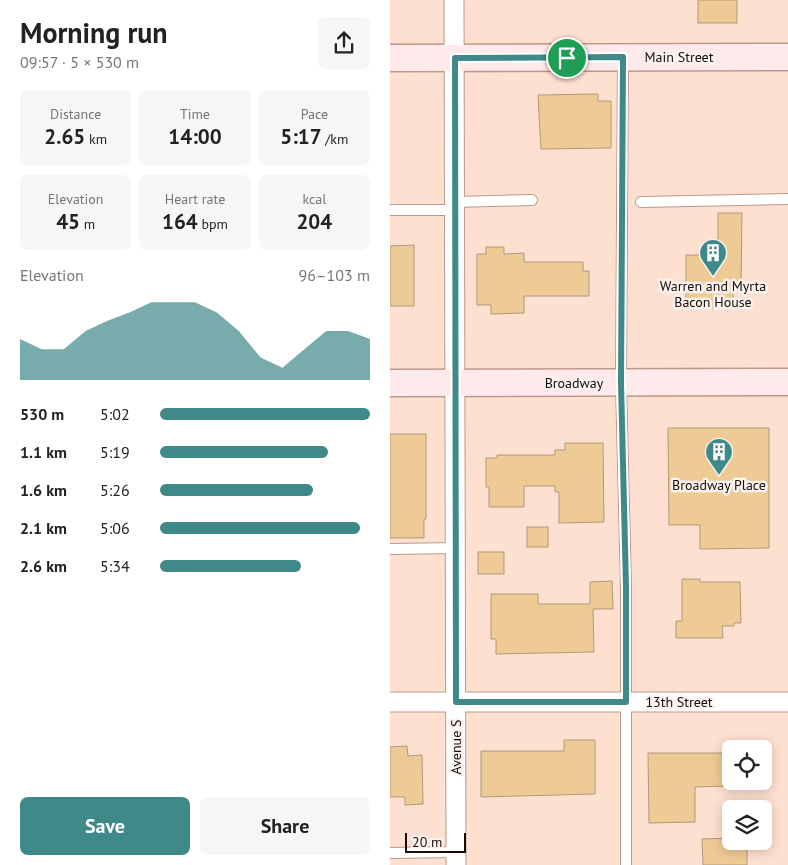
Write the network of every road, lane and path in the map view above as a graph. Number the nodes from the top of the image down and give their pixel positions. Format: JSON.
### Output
{"nodes":[{"id":1,"x":454,"y":0,"type":"edge"},
{"id":2,"x":623,"y":57,"type":"junction"},
{"id":3,"x":788,"y":57,"type":"edge"},
{"id":4,"x":390,"y":58,"type":"edge"},
{"id":5,"x":455,"y":58,"type":"junction"},
{"id":6,"x":788,"y":199,"type":"edge"},
{"id":7,"x":532,"y":200,"type":"dead end"},
{"id":8,"x":641,"y":202,"type":"dead end"},
{"id":9,"x":455,"y":206,"type":"junction"},
{"id":10,"x":390,"y":210,"type":"edge"},
{"id":11,"x":788,"y":382,"type":"edge"},
{"id":12,"x":390,"y":383,"type":"edge"},
{"id":13,"x":455,"y":383,"type":"junction"},
{"id":14,"x":621,"y":383,"type":"junction"},
{"id":15,"x":390,"y":548,"type":"edge"},
{"id":16,"x":456,"y":548,"type":"junction"},
{"id":17,"x":390,"y":702,"type":"edge"},
{"id":18,"x":456,"y":702,"type":"junction"},
{"id":19,"x":626,"y":702,"type":"junction"},
{"id":20,"x":788,"y":702,"type":"edge"},
{"id":21,"x":390,"y":853,"type":"edge"},
{"id":22,"x":456,"y":859,"type":"edge"},
{"id":23,"x":626,"y":865,"type":"edge"}],
"edges":[{"from":1,"to":5,"type":"street","name":"Avenue S"},
{"from":2,"to":3,"type":"street","name":"Main Street"},
{"from":2,"to":5,"type":"street","name":"Main Street"},
{"from":2,"to":14,"type":"lane"},
{"from":4,"to":5,"type":"street","name":"Main Street"},
{"from":5,"to":9,"type":"street","name":"Avenue S"},
{"from":6,"to":8,"type":"lane"},
{"from":7,"to":9,"type":"lane"},
{"from":9,"to":10,"type":"lane"},
{"from":9,"to":13,"type":"street","name":"Avenue S"},
{"from":11,"to":14,"type":"street","name":"Broadway"},
{"from":12,"to":13,"type":"street","name":"Broadway"},
{"from":13,"to":14,"type":"street","name":"Broadway"},
{"from":13,"to":16,"type":"street","name":"Avenue S"},
{"from":14,"to":19,"type":"lane"},
{"from":15,"to":16,"type":"lane"},
{"from":16,"to":18,"type":"street","name":"Avenue S"},
{"from":17,"to":18,"type":"street","name":"13th Street"},
{"from":18,"to":19,"type":"street","name":"13th Street"},
{"from":18,"to":22,"type":"street","name":"Avenue S"},
{"from":19,"to":20,"type":"street","name":"13th Street"},
{"from":19,"to":23,"type":"lane"},
{"from":21,"to":22,"type":"lane"}]}
